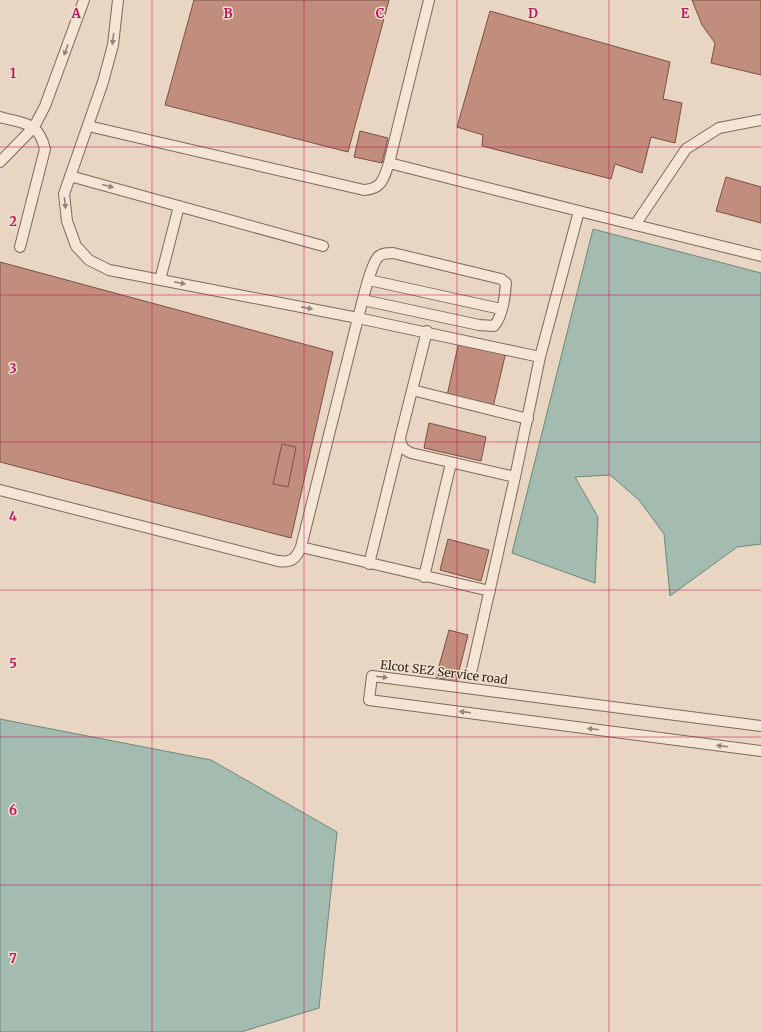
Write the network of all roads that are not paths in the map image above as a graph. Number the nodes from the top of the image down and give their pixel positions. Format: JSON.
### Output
{"nodes":[{"id":1,"x":84,"y":0,"type":"edge"},
{"id":2,"x":118,"y":0,"type":"edge"},
{"id":3,"x":430,"y":0,"type":"edge"},
{"id":4,"x":0,"y":117,"type":"edge"},
{"id":5,"x":761,"y":120,"type":"edge"},
{"id":6,"x":88,"y":126,"type":"junction"},
{"id":7,"x":34,"y":127,"type":"junction"},
{"id":8,"x":0,"y":162,"type":"edge"},
{"id":9,"x":389,"y":163,"type":"junction"},
{"id":10,"x":70,"y":176,"type":"junction"},
{"id":11,"x":179,"y":206,"type":"junction"},
{"id":12,"x":579,"y":211,"type":"junction"},
{"id":13,"x":635,"y":225,"type":"junction"},
{"id":14,"x":323,"y":246,"type":"dead end"},
{"id":15,"x":20,"y":247,"type":"dead end"},
{"id":16,"x":761,"y":256,"type":"edge"},
{"id":17,"x":160,"y":280,"type":"junction"},
{"id":18,"x":369,"y":280,"type":"junction"},
{"id":19,"x":363,"y":300,"type":"junction"},
{"id":20,"x":501,"y":309,"type":"junction"},
{"id":21,"x":358,"y":318,"type":"junction"},
{"id":22,"x":427,"y":331,"type":"junction"},
{"id":23,"x":540,"y":357,"type":"junction"},
{"id":24,"x":412,"y":390,"type":"junction"},
{"id":25,"x":528,"y":420,"type":"junction"},
{"id":26,"x":400,"y":438,"type":"junction"},
{"id":27,"x":451,"y":463,"type":"junction"},
{"id":28,"x":515,"y":477,"type":"junction"},
{"id":29,"x":0,"y":490,"type":"edge"},
{"id":30,"x":301,"y":547,"type":"junction"},
{"id":31,"x":369,"y":564,"type":"junction"},
{"id":32,"x":424,"y":576,"type":"junction"},
{"id":33,"x":490,"y":591,"type":"junction"},
{"id":34,"x":472,"y":669,"type":"dead end"},
{"id":35,"x":761,"y":726,"type":"edge"},
{"id":36,"x":761,"y":751,"type":"edge"}],
"edges":[{"from":1,"to":7,"type":"lane","one_way":true},
{"from":2,"to":6,"type":"lane","one_way":true},
{"from":3,"to":9,"type":"lane"},
{"from":4,"to":7,"type":"lane"},
{"from":5,"to":13,"type":"lane"},
{"from":6,"to":9,"type":"lane"},
{"from":6,"to":10,"type":"lane"},
{"from":7,"to":8,"type":"lane"},
{"from":7,"to":15,"type":"lane"},
{"from":9,"to":12,"type":"lane"},
{"from":10,"to":11,"type":"lane","one_way":true},
{"from":10,"to":17,"type":"lane","one_way":true},
{"from":11,"to":14,"type":"lane"},
{"from":11,"to":17,"type":"lane"},
{"from":12,"to":13,"type":"lane"},
{"from":12,"to":23,"type":"lane"},
{"from":13,"to":16,"type":"lane"},
{"from":17,"to":21,"type":"lane","one_way":true},
{"from":18,"to":19,"type":"lane"},
{"from":18,"to":20,"type":"lane"},
{"from":18,"to":20,"type":"lane"},
{"from":19,"to":20,"type":"lane"},
{"from":19,"to":21,"type":"lane"},
{"from":21,"to":22,"type":"lane"},
{"from":21,"to":30,"type":"lane"},
{"from":22,"to":23,"type":"lane"},
{"from":22,"to":24,"type":"lane"},
{"from":23,"to":25,"type":"lane"},
{"from":24,"to":25,"type":"lane"},
{"from":24,"to":26,"type":"lane"},
{"from":25,"to":28,"type":"lane"},
{"from":26,"to":27,"type":"lane"},
{"from":26,"to":31,"type":"lane"},
{"from":27,"to":28,"type":"lane"},
{"from":27,"to":32,"type":"lane"},
{"from":28,"to":33,"type":"lane"},
{"from":29,"to":30,"type":"lane"},
{"from":30,"to":31,"type":"lane"},
{"from":31,"to":32,"type":"lane"},
{"from":32,"to":33,"type":"lane"},
{"from":33,"to":34,"type":"lane"},
{"from":36,"to":35,"type":"lane","name":"Elcot SEZ Service road","one_way":true}]}
